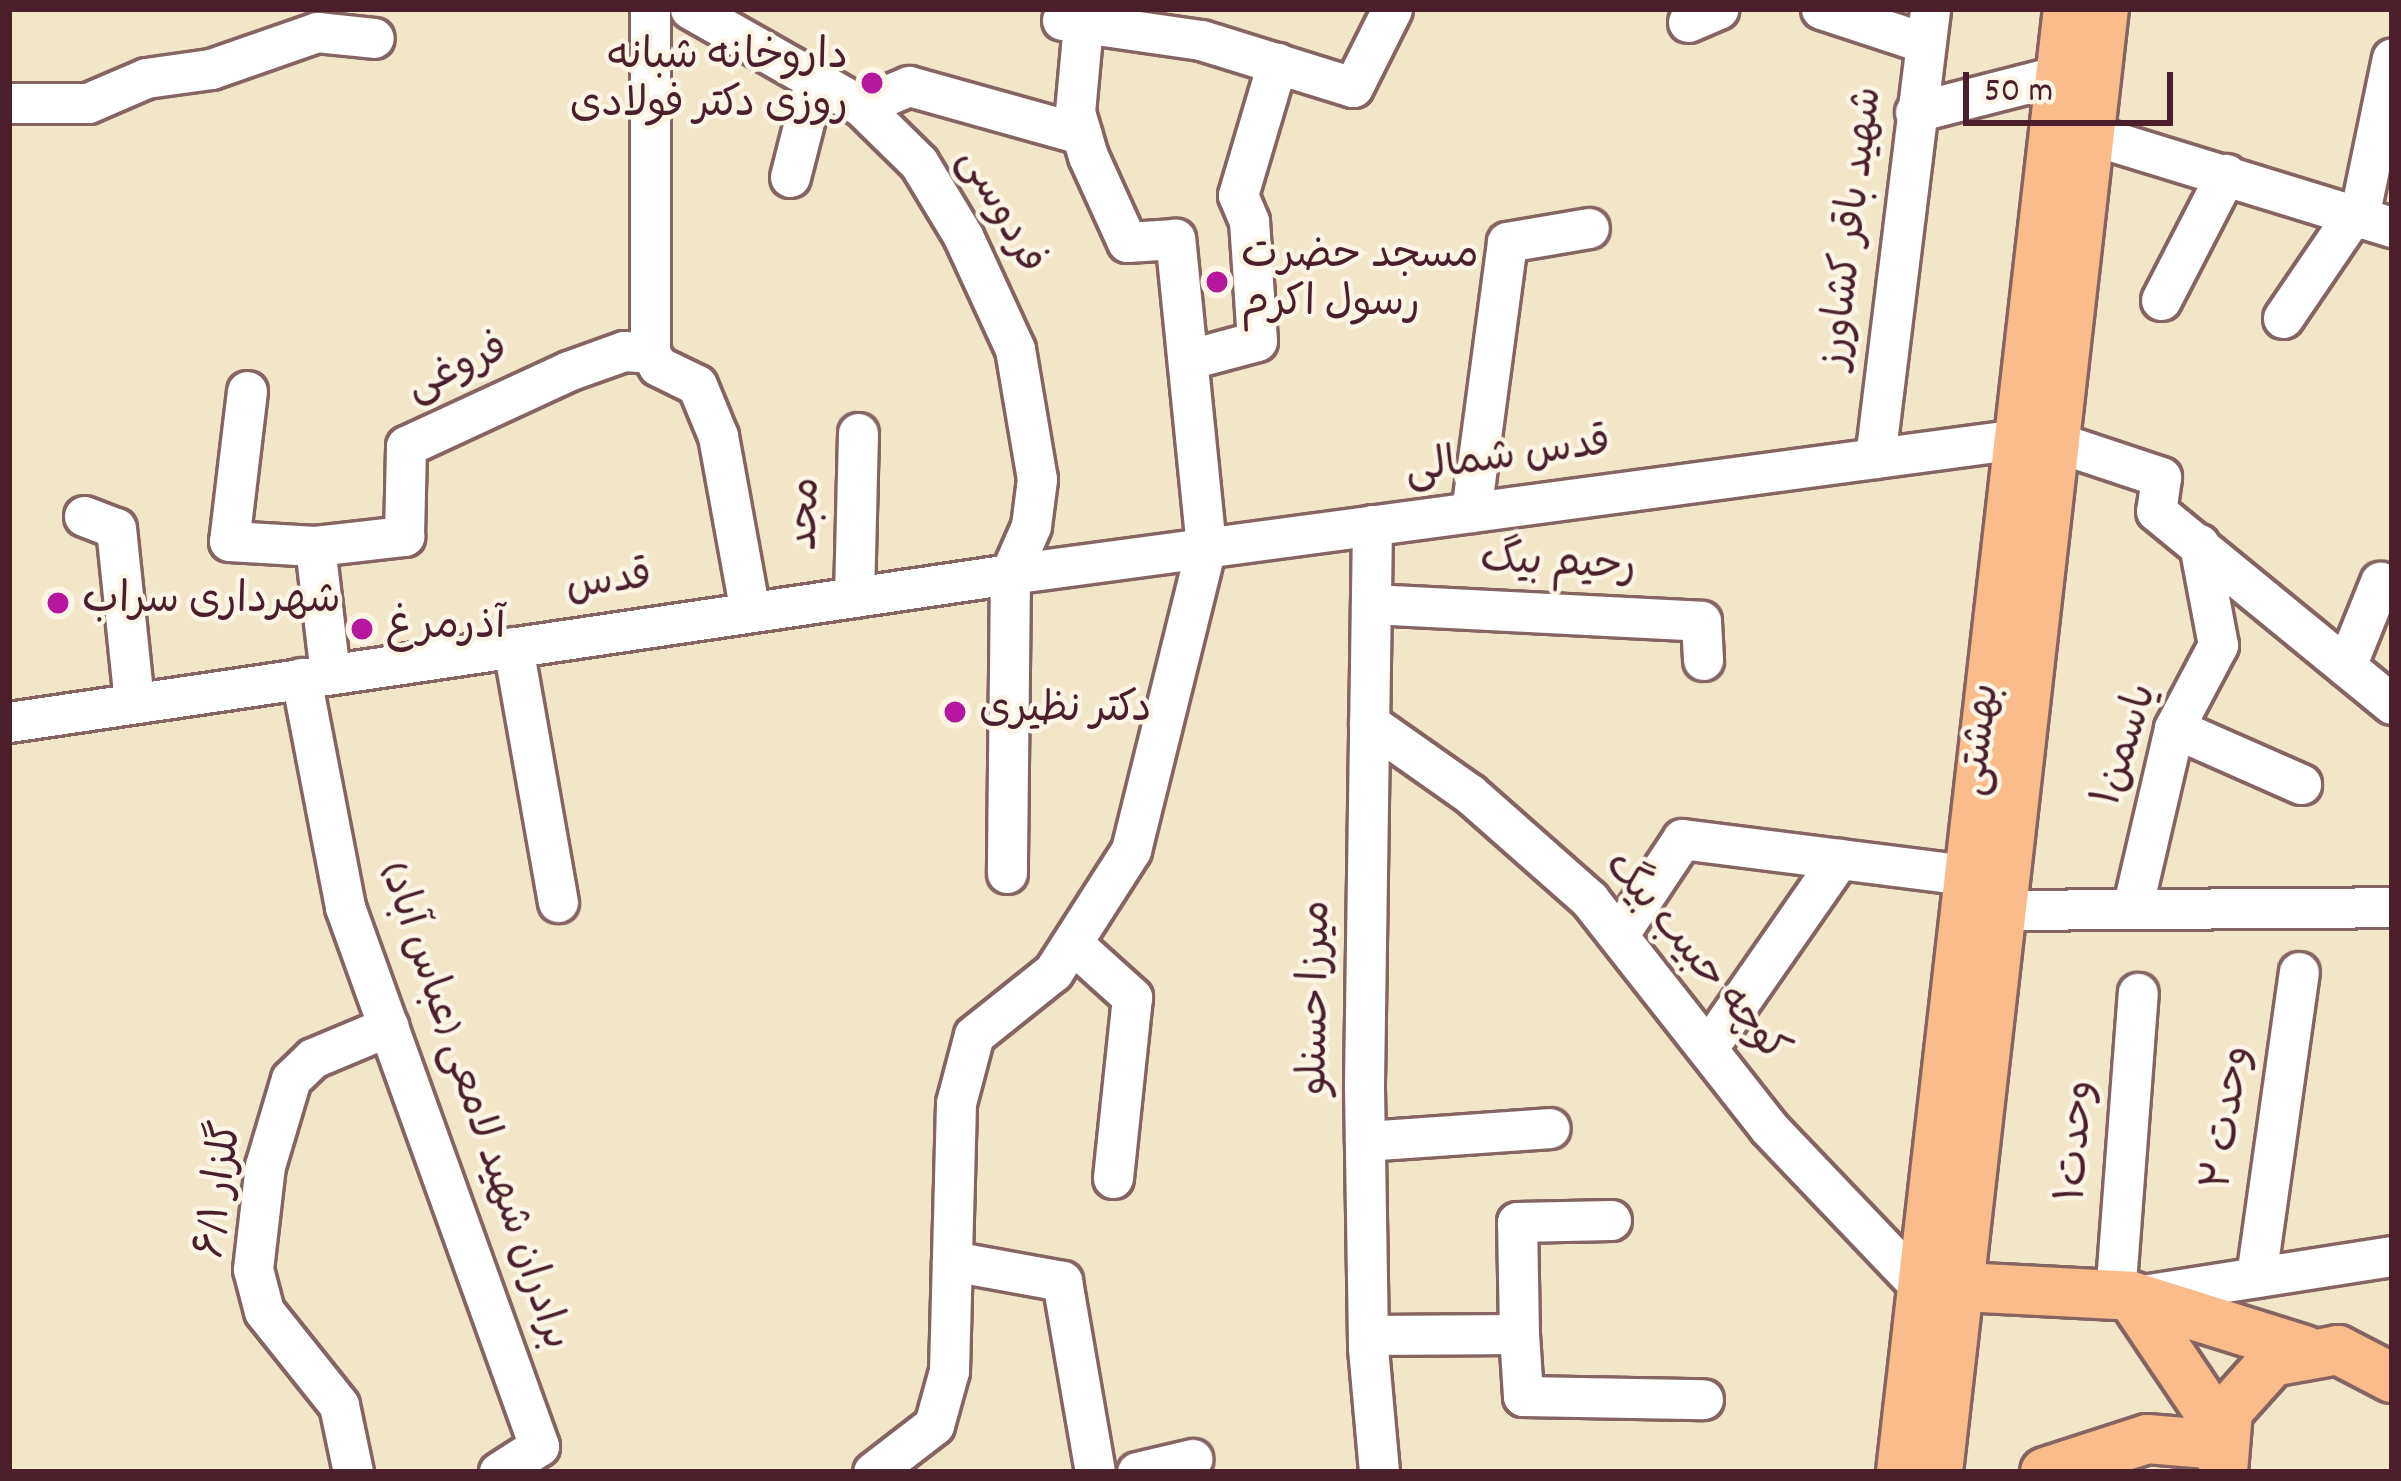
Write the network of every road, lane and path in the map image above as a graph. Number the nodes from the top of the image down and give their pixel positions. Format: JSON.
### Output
{"nodes":[{"id":1,"x":650,"y":9,"type":"edge"},
{"id":2,"x":690,"y":9,"type":"edge"},
{"id":3,"x":1392,"y":9,"type":"edge"},
{"id":4,"x":1821,"y":9,"type":"edge"},
{"id":5,"x":2068,"y":9,"type":"edge"},
{"id":6,"x":2104,"y":9,"type":"edge"},
{"id":7,"x":1074,"y":17,"type":"edge"},
{"id":8,"x":1928,"y":26,"type":"edge"},
{"id":9,"x":374,"y":38,"type":"dead end"},
{"id":10,"x":2392,"y":58,"type":"edge"},
{"id":11,"x":1277,"y":63,"type":"junction"},
{"id":12,"x":2060,"y":75,"type":"junction"},
{"id":13,"x":815,"y":80,"type":"junction"},
{"id":14,"x":9,"y":103,"type":"edge"},
{"id":15,"x":861,"y":106,"type":"junction"},
{"id":16,"x":1916,"y":112,"type":"junction"},
{"id":17,"x":1081,"y":134,"type":"junction"},
{"id":18,"x":2090,"y":134,"type":"junction"},
{"id":19,"x":2226,"y":175,"type":"junction"},
{"id":20,"x":790,"y":177,"type":"dead end"},
{"id":21,"x":2368,"y":220,"type":"edge"},
{"id":22,"x":1589,"y":228,"type":"dead end"},
{"id":23,"x":2161,"y":300,"type":"dead end"},
{"id":24,"x":2283,"y":318,"type":"dead end"},
{"id":25,"x":650,"y":353,"type":"junction"},
{"id":26,"x":1190,"y":358,"type":"junction"},
{"id":27,"x":247,"y":391,"type":"dead end"},
{"id":28,"x":858,"y":433,"type":"dead end"},
{"id":29,"x":2035,"y":440,"type":"junction"},
{"id":30,"x":1875,"y":458,"type":"junction"},
{"id":31,"x":1472,"y":512,"type":"junction"},
{"id":32,"x":84,"y":517,"type":"dead end"},
{"id":33,"x":1372,"y":525,"type":"junction"},
{"id":34,"x":2199,"y":544,"type":"junction"},
{"id":35,"x":315,"y":546,"type":"junction"},
{"id":36,"x":1206,"y":547,"type":"junction"},
{"id":37,"x":1010,"y":574,"type":"junction"},
{"id":38,"x":2380,"y":582,"type":"dead end"},
{"id":39,"x":854,"y":597,"type":"junction"},
{"id":40,"x":1371,"y":604,"type":"junction"},
{"id":41,"x":750,"y":612,"type":"junction"},
{"id":42,"x":513,"y":647,"type":"junction"},
{"id":43,"x":1703,"y":660,"type":"dead end"},
{"id":44,"x":2346,"y":666,"type":"junction"},
{"id":45,"x":315,"y":676,"type":"junction"},
{"id":46,"x":134,"y":703,"type":"junction"},
{"id":47,"x":2392,"y":704,"type":"edge"},
{"id":48,"x":9,"y":722,"type":"edge"},
{"id":49,"x":1369,"y":723,"type":"junction"},
{"id":50,"x":2174,"y":728,"type":"junction"},
{"id":51,"x":2301,"y":784,"type":"dead end"},
{"id":52,"x":1839,"y":859,"type":"junction"},
{"id":53,"x":1007,"y":873,"type":"dead end"},
{"id":54,"x":1982,"y":893,"type":"junction"},
{"id":55,"x":558,"y":902,"type":"dead end"},
{"id":56,"x":2392,"y":907,"type":"edge"},
{"id":57,"x":2132,"y":909,"type":"junction"},
{"id":58,"x":1618,"y":934,"type":"junction"},
{"id":59,"x":1072,"y":943,"type":"junction"},
{"id":60,"x":2299,"y":972,"type":"dead end"},
{"id":61,"x":2138,"y":993,"type":"dead end"},
{"id":62,"x":389,"y":1026,"type":"junction"},
{"id":63,"x":1709,"y":1046,"type":"junction"},
{"id":64,"x":1550,"y":1128,"type":"dead end"},
{"id":65,"x":1365,"y":1141,"type":"junction"},
{"id":66,"x":1113,"y":1178,"type":"dead end"},
{"id":67,"x":1611,"y":1220,"type":"dead end"},
{"id":68,"x":2392,"y":1256,"type":"edge"},
{"id":69,"x":952,"y":1261,"type":"junction"},
{"id":70,"x":2256,"y":1277,"type":"junction"},
{"id":71,"x":1937,"y":1286,"type":"junction"},
{"id":72,"x":2123,"y":1296,"type":"junction"},
{"id":73,"x":1519,"y":1334,"type":"junction"},
{"id":74,"x":1368,"y":1335,"type":"junction"},
{"id":75,"x":2304,"y":1351,"type":"junction"},
{"id":76,"x":2385,"y":1366,"type":"edge"},
{"id":77,"x":1703,"y":1399,"type":"dead end"},
{"id":78,"x":2222,"y":1450,"type":"edge"},
{"id":79,"x":1192,"y":1459,"type":"dead end"},
{"id":80,"x":353,"y":1472,"type":"edge"},
{"id":81,"x":499,"y":1472,"type":"edge"},
{"id":82,"x":873,"y":1472,"type":"edge"},
{"id":83,"x":1095,"y":1472,"type":"edge"},
{"id":84,"x":1136,"y":1472,"type":"edge"},
{"id":85,"x":1379,"y":1472,"type":"edge"},
{"id":86,"x":1901,"y":1472,"type":"edge"},
{"id":87,"x":1938,"y":1472,"type":"edge"},
{"id":88,"x":2045,"y":1472,"type":"edge"}],
"edges":[{"from":1,"to":25,"type":"street"},
{"from":2,"to":13,"type":"street","name":"فردوسی"},
{"from":3,"to":11,"type":"street"},
{"from":4,"to":8,"type":"street"},
{"from":5,"to":12,"type":"main road","name":"بهشتی"},
{"from":6,"to":18,"type":"main road","name":"بهشتی"},
{"from":7,"to":11,"type":"street"},
{"from":7,"to":17,"type":"street"},
{"from":8,"to":16,"type":"street","name":"شهید باقر کشاورز"},
{"from":9,"to":14,"type":"street"},
{"from":10,"to":21,"type":"street"},
{"from":11,"to":26,"type":"street"},
{"from":12,"to":16,"type":"street"},
{"from":12,"to":29,"type":"main road","name":"بهشتی"},
{"from":13,"to":15,"type":"street","name":"فردوسی"},
{"from":13,"to":20,"type":"street"},
{"from":15,"to":17,"type":"street"},
{"from":15,"to":37,"type":"street","name":"فردوسی"},
{"from":16,"to":30,"type":"street","name":"شهید باقر کشاورز"},
{"from":17,"to":26,"type":"street"},
{"from":18,"to":19,"type":"street"},
{"from":18,"to":29,"type":"main road","name":"بهشتی"},
{"from":19,"to":21,"type":"street"},
{"from":19,"to":23,"type":"street"},
{"from":21,"to":24,"type":"street"},
{"from":22,"to":31,"type":"street"},
{"from":25,"to":35,"type":"street","name":"فروغی"},
{"from":25,"to":41,"type":"street"},
{"from":26,"to":36,"type":"street"},
{"from":27,"to":35,"type":"street","name":"فروغی"},
{"from":28,"to":39,"type":"street","name":"مجد"},
{"from":29,"to":30,"type":"street","name":"قدس شمالی"},
{"from":29,"to":34,"type":"street"},
{"from":29,"to":54,"type":"main road","name":"بهشتی"},
{"from":30,"to":31,"type":"street","name":"قدس شمالی"},
{"from":31,"to":33,"type":"street","name":"قدس شمالی"},
{"from":32,"to":46,"type":"street"},
{"from":33,"to":36,"type":"street","name":"قدس شمالی"},
{"from":33,"to":40,"type":"street","name":"میرزا حسنلو"},
{"from":34,"to":44,"type":"street"},
{"from":34,"to":50,"type":"street","name":"یاسمن۱"},
{"from":35,"to":45,"type":"street"},
{"from":36,"to":37,"type":"street","name":"قدس شمالی"},
{"from":36,"to":59,"type":"street"},
{"from":37,"to":39,"type":"street","name":"قدس"},
{"from":37,"to":53,"type":"street"},
{"from":38,"to":44,"type":"street"},
{"from":39,"to":41,"type":"street","name":"قدس"},
{"from":40,"to":43,"type":"street","name":"رحیم بیگ"},
{"from":40,"to":49,"type":"street","name":"میرزا حسنلو"},
{"from":41,"to":42,"type":"street","name":"قدس"},
{"from":42,"to":45,"type":"street","name":"قدس"},
{"from":42,"to":55,"type":"street"},
{"from":44,"to":47,"type":"street"},
{"from":45,"to":46,"type":"street","name":"قدس"},
{"from":45,"to":62,"type":"street","name":"برادران شهید لامعی (عباس آباد)"},
{"from":46,"to":48,"type":"street","name":"قدس"},
{"from":49,"to":58,"type":"street","name":"کوچه حبیب بیگ"},
{"from":49,"to":65,"type":"street","name":"میرزا حسنلو"},
{"from":50,"to":51,"type":"street"},
{"from":50,"to":57,"type":"street","name":"یاسمن۱"},
{"from":52,"to":54,"type":"street"},
{"from":52,"to":58,"type":"street"},
{"from":52,"to":63,"type":"street"},
{"from":54,"to":57,"type":"street"},
{"from":54,"to":71,"type":"main road","name":"بهشتی"},
{"from":56,"to":57,"type":"street"},
{"from":58,"to":63,"type":"street","name":"کوچه حبیب بیگ"},
{"from":59,"to":66,"type":"street"},
{"from":59,"to":69,"type":"street"},
{"from":60,"to":70,"type":"street","name":"وحدت ۲"},
{"from":61,"to":72,"type":"street","name":"وحدت۱"},
{"from":62,"to":80,"type":"street","name":"گلزار ۶/۱"},
{"from":62,"to":81,"type":"street","name":"برادران شهید لامعی (عباس آباد)"},
{"from":63,"to":71,"type":"street","name":"کوچه حبیب بیگ"},
{"from":64,"to":65,"type":"street"},
{"from":65,"to":74,"type":"street","name":"میرزا حسنلو"},
{"from":67,"to":73,"type":"street"},
{"from":68,"to":70,"type":"street"},
{"from":69,"to":82,"type":"street"},
{"from":69,"to":83,"type":"street"},
{"from":70,"to":72,"type":"street"},
{"from":71,"to":72,"type":"main road"},
{"from":71,"to":86,"type":"main road","name":"بهشتی"},
{"from":71,"to":87,"type":"main road","name":"بهشتی"},
{"from":72,"to":75,"type":"main road"},
{"from":72,"to":78,"type":"main road"},
{"from":73,"to":74,"type":"street"},
{"from":73,"to":77,"type":"street"},
{"from":74,"to":85,"type":"street","name":"میرزا حسنلو"},
{"from":75,"to":76,"type":"main road"},
{"from":75,"to":78,"type":"main road"},
{"from":78,"to":88,"type":"main road"},
{"from":79,"to":84,"type":"street"}]}
